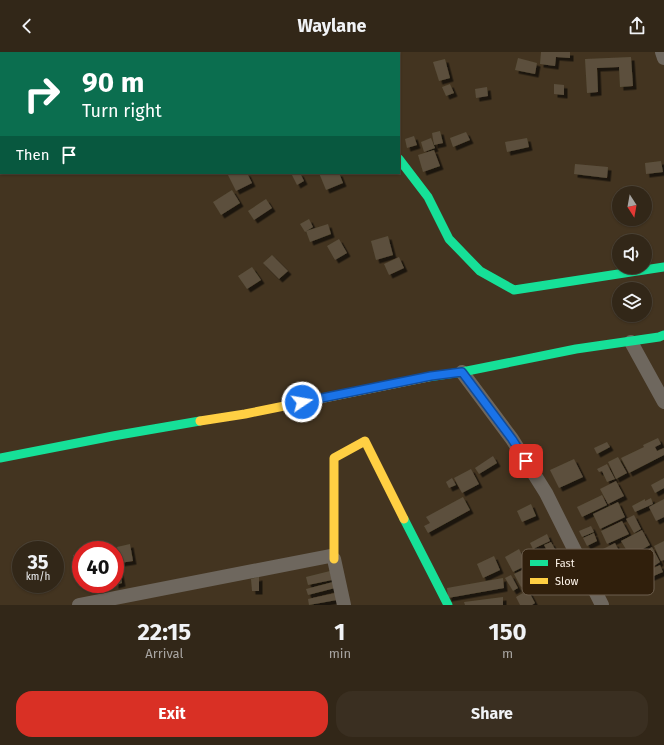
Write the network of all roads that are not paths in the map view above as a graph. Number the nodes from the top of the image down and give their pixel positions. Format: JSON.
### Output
{"nodes":[{"id":1,"x":662,"y":52,"type":"edge"},
{"id":2,"x":664,"y":58,"type":"edge"},
{"id":3,"x":400,"y":160,"type":"edge"},
{"id":4,"x":664,"y":267,"type":"edge"},
{"id":5,"x":664,"y":335,"type":"edge"},
{"id":6,"x":631,"y":342,"type":"junction"},
{"id":7,"x":462,"y":372,"type":"junction"},
{"id":8,"x":664,"y":402,"type":"edge"},
{"id":9,"x":0,"y":458,"type":"edge"},
{"id":10,"x":574,"y":549,"type":"edge"},
{"id":11,"x":334,"y":559,"type":"junction"},
{"id":12,"x":597,"y":595,"type":"edge"},
{"id":13,"x":79,"y":605,"type":"edge"},
{"id":14,"x":344,"y":605,"type":"edge"},
{"id":15,"x":448,"y":605,"type":"edge"},
{"id":16,"x":602,"y":605,"type":"edge"}],
"edges":[{"from":1,"to":2,"type":"street"},
{"from":3,"to":4,"type":"street"},
{"from":5,"to":6,"type":"street"},
{"from":6,"to":7,"type":"street"},
{"from":6,"to":8,"type":"street"},
{"from":7,"to":9,"type":"street"},
{"from":7,"to":10,"type":"street"},
{"from":11,"to":13,"type":"street"},
{"from":11,"to":14,"type":"street"},
{"from":11,"to":15,"type":"street"},
{"from":12,"to":16,"type":"street"}]}
